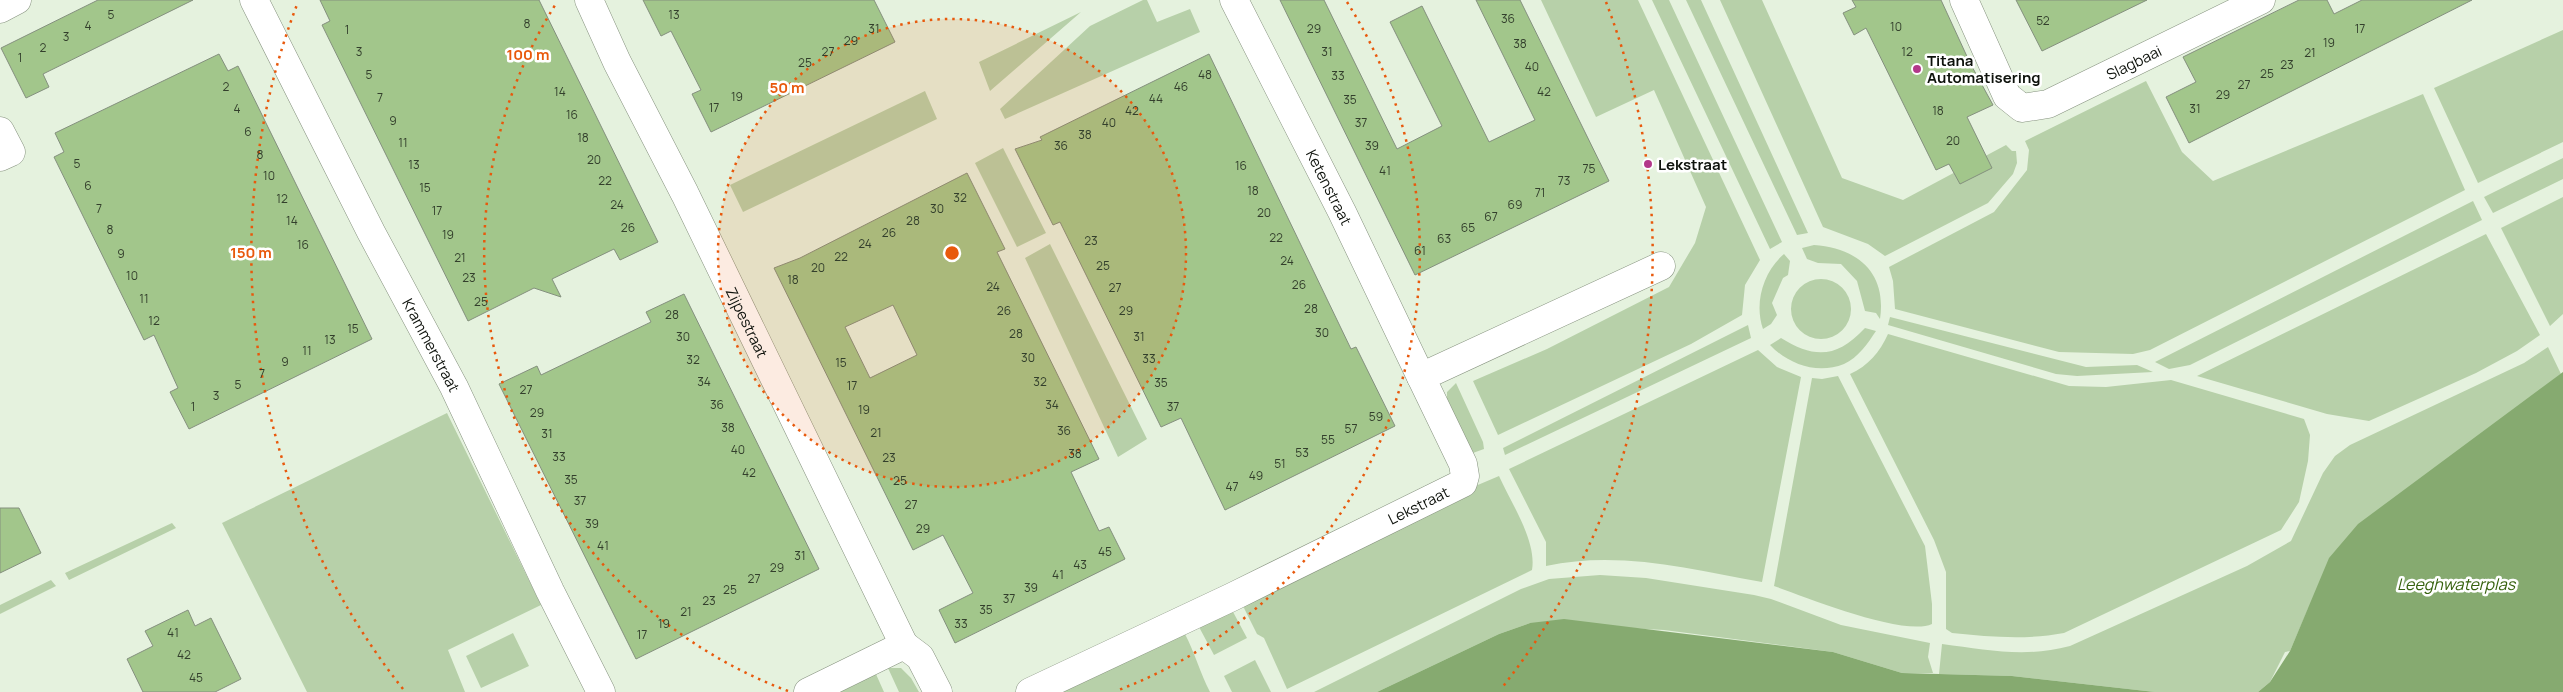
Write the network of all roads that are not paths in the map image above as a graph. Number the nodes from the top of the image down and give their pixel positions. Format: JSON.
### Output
{"nodes":[{"id":1,"x":17,"y":0,"type":"edge"},
{"id":2,"x":254,"y":0,"type":"edge"},
{"id":3,"x":589,"y":0,"type":"edge"},
{"id":4,"x":1234,"y":0,"type":"edge"},
{"id":5,"x":1964,"y":0,"type":"edge"},
{"id":6,"x":2262,"y":0,"type":"edge"},
{"id":7,"x":0,"y":9,"type":"edge"},
{"id":8,"x":0,"y":131,"type":"edge"},
{"id":9,"x":0,"y":157,"type":"edge"},
{"id":10,"x":1661,"y":266,"type":"dead end"},
{"id":11,"x":1421,"y":377,"type":"junction"},
{"id":12,"x":904,"y":645,"type":"junction"},
{"id":13,"x":601,"y":692,"type":"edge"},
{"id":14,"x":808,"y":692,"type":"edge"},
{"id":15,"x":938,"y":692,"type":"edge"},
{"id":16,"x":1030,"y":692,"type":"edge"}],
"edges":[{"from":1,"to":7,"type":"street"},
{"from":2,"to":13,"type":"street","name":"Krammerstraat"},
{"from":3,"to":12,"type":"street","name":"Zijpestraat"},
{"from":4,"to":11,"type":"street","name":"Ketenstraat"},
{"from":5,"to":6,"type":"street","name":"Slagbaai"},
{"from":8,"to":9,"type":"street"},
{"from":10,"to":11,"type":"street"},
{"from":11,"to":16,"type":"street","name":"Lekstraat"},
{"from":12,"to":14,"type":"street"},
{"from":12,"to":15,"type":"street"}]}
